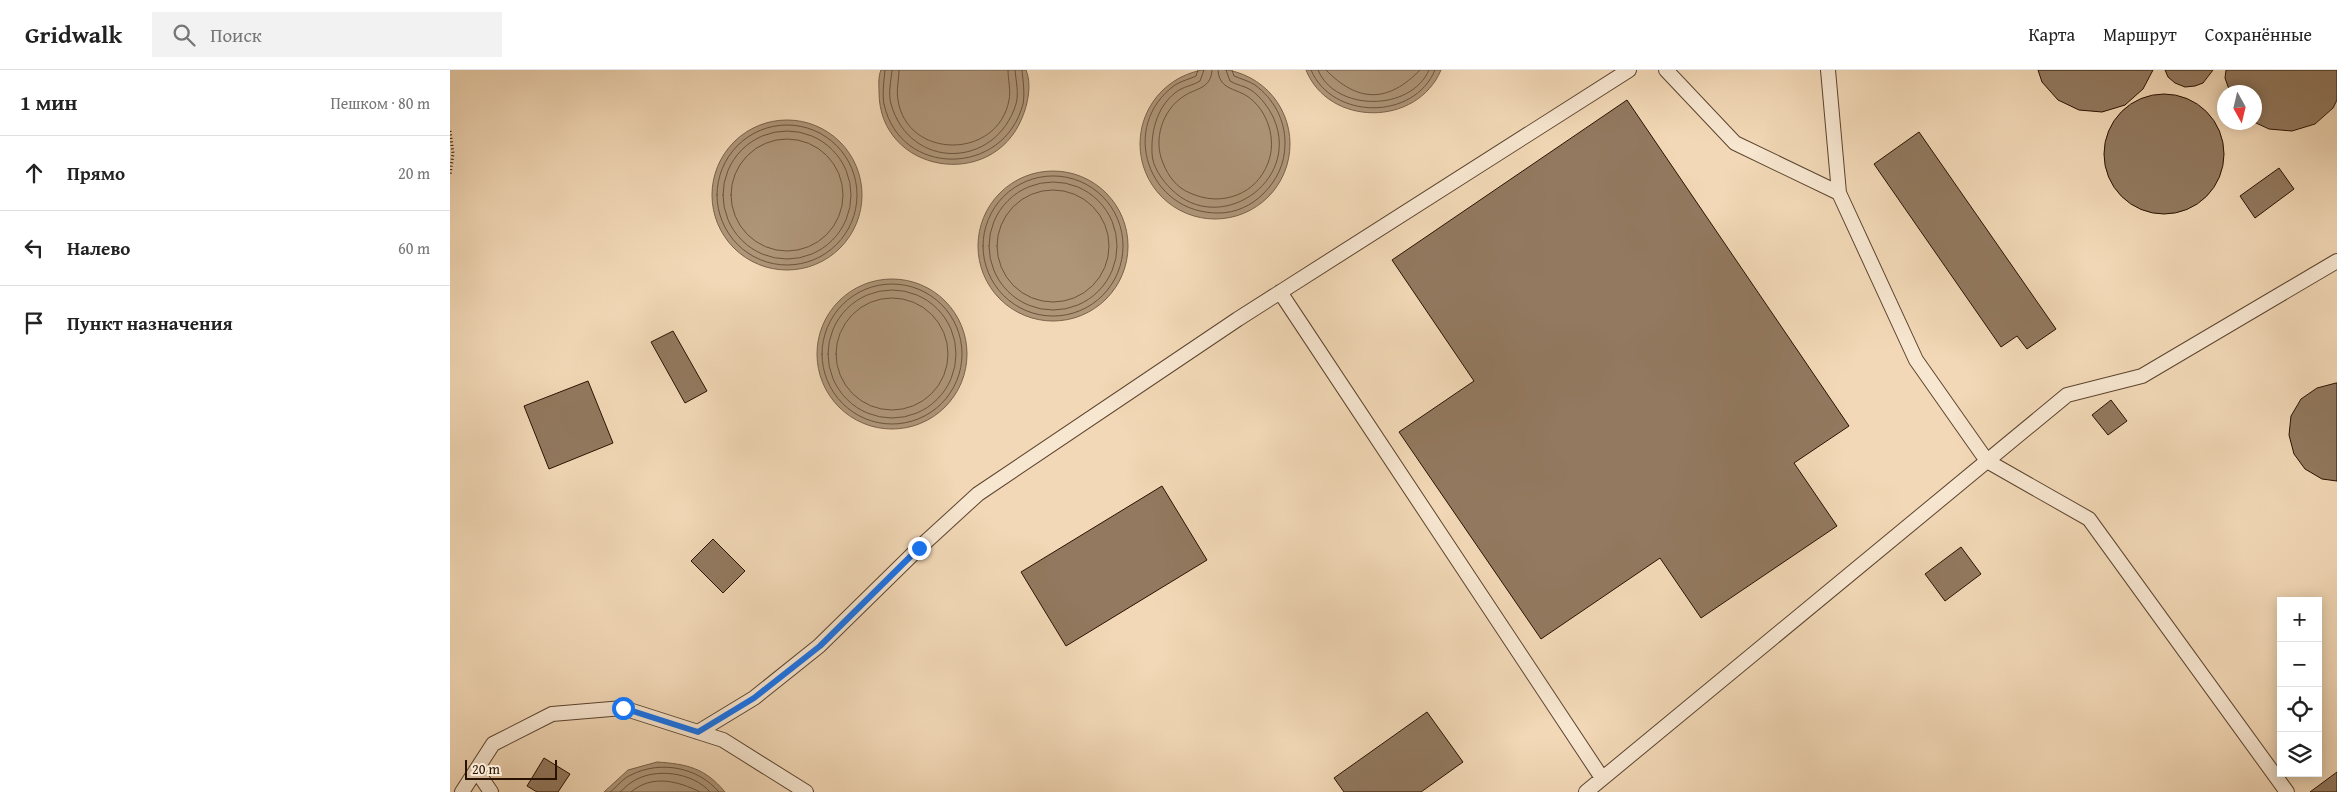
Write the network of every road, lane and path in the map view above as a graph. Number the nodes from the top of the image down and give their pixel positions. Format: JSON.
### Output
{"nodes":[{"id":1,"x":1629,"y":70,"type":"edge"},
{"id":2,"x":1666,"y":70,"type":"edge"},
{"id":3,"x":1828,"y":70,"type":"edge"},
{"id":4,"x":450,"y":131,"type":"edge"},
{"id":5,"x":450,"y":176,"type":"edge"},
{"id":6,"x":1839,"y":193,"type":"junction"},
{"id":7,"x":2337,"y":261,"type":"edge"},
{"id":8,"x":1280,"y":292,"type":"junction"},
{"id":9,"x":1987,"y":461,"type":"junction"},
{"id":10,"x":698,"y":732,"type":"junction"},
{"id":11,"x":476,"y":770,"type":"junction"},
{"id":12,"x":1602,"y":778,"type":"junction"},
{"id":13,"x":462,"y":792,"type":"edge"},
{"id":14,"x":491,"y":792,"type":"edge"},
{"id":15,"x":806,"y":792,"type":"edge"},
{"id":16,"x":1586,"y":792,"type":"edge"},
{"id":17,"x":2286,"y":792,"type":"edge"}],
"edges":[{"from":1,"to":8,"type":"lane"},
{"from":2,"to":6,"type":"lane"},
{"from":3,"to":6,"type":"lane"},
{"from":4,"to":5,"type":"path"},
{"from":6,"to":9,"type":"lane"},
{"from":7,"to":9,"type":"lane"},
{"from":8,"to":10,"type":"lane"},
{"from":8,"to":12,"type":"lane"},
{"from":9,"to":12,"type":"lane"},
{"from":9,"to":17,"type":"lane"},
{"from":10,"to":11,"type":"lane"},
{"from":10,"to":15,"type":"lane"},
{"from":11,"to":13,"type":"lane"},
{"from":11,"to":14,"type":"lane"},
{"from":12,"to":16,"type":"lane"}]}
